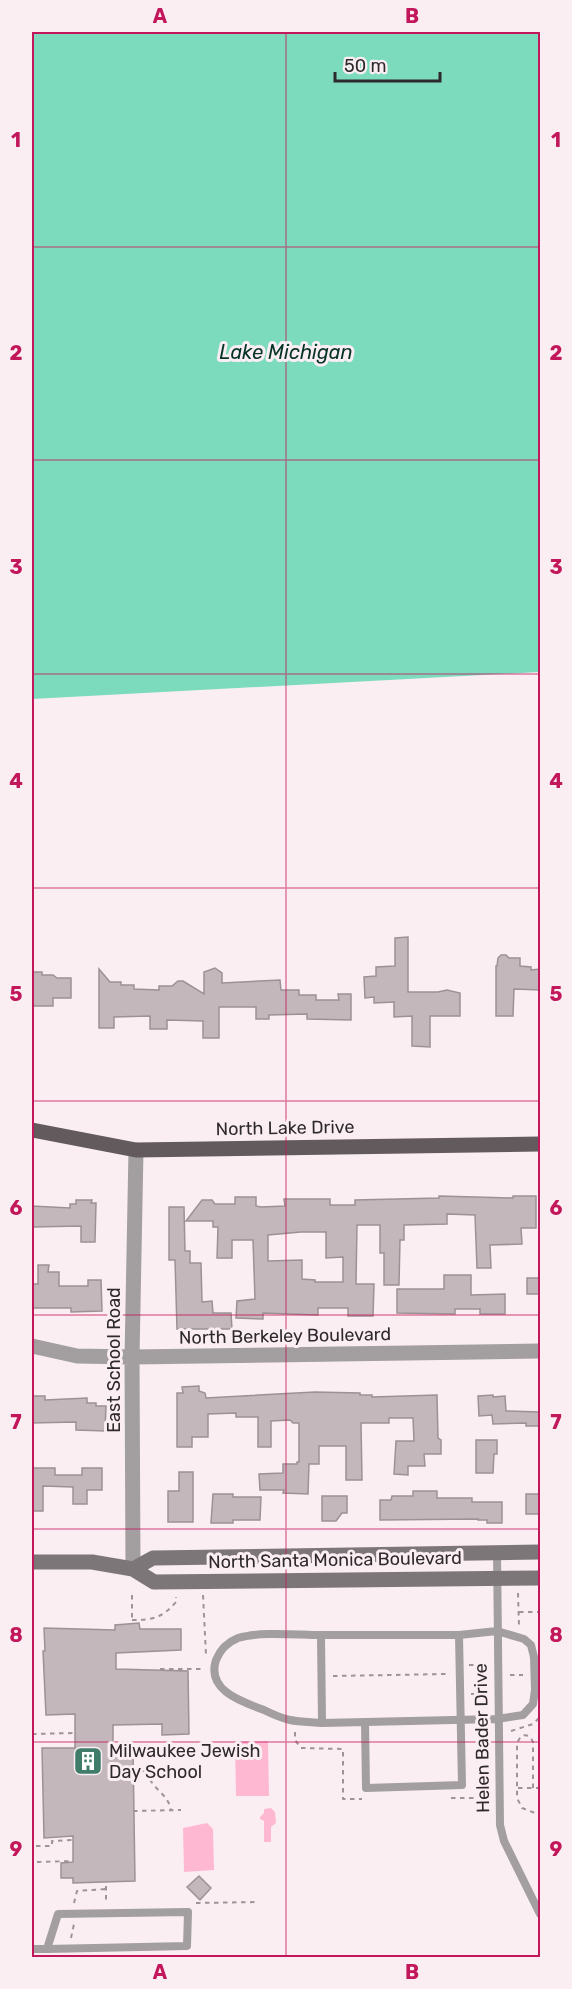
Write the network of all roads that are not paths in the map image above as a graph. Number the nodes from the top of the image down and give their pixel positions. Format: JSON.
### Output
{"nodes":[{"id":1,"x":32,"y":1130,"type":"edge"},
{"id":2,"x":540,"y":1144,"type":"edge"},
{"id":3,"x":136,"y":1150,"type":"junction"},
{"id":4,"x":32,"y":1346,"type":"edge"},
{"id":5,"x":540,"y":1352,"type":"edge"},
{"id":6,"x":132,"y":1358,"type":"junction"},
{"id":7,"x":497,"y":1552,"type":"junction"},
{"id":8,"x":540,"y":1552,"type":"edge"},
{"id":9,"x":32,"y":1562,"type":"edge"},
{"id":10,"x":133,"y":1569,"type":"junction"},
{"id":11,"x":496,"y":1578,"type":"junction"},
{"id":12,"x":540,"y":1578,"type":"edge"},
{"id":13,"x":497,"y":1631,"type":"junction"},
{"id":14,"x":321,"y":1635,"type":"junction"},
{"id":15,"x":459,"y":1635,"type":"junction"},
{"id":16,"x":498,"y":1719,"type":"junction"},
{"id":17,"x":460,"y":1720,"type":"junction"},
{"id":18,"x":365,"y":1722,"type":"junction"},
{"id":19,"x":322,"y":1723,"type":"junction"},
{"id":20,"x":540,"y":1914,"type":"edge"},
{"id":21,"x":32,"y":1949,"type":"edge"},
{"id":22,"x":47,"y":1949,"type":"junction"}],
"edges":[{"from":1,"to":3,"type":"main road","name":"North Lake Drive"},
{"from":2,"to":3,"type":"main road","name":"North Lake Drive"},
{"from":3,"to":6,"type":"street","name":"East School Road"},
{"from":4,"to":6,"type":"street","name":"North Berkeley Boulevard"},
{"from":5,"to":6,"type":"street","name":"North Berkeley Boulevard"},
{"from":6,"to":10,"type":"street","name":"East School Road"},
{"from":7,"to":8,"type":"street","name":"North Santa Monica Boulevard"},
{"from":7,"to":10,"type":"street","name":"North Santa Monica Boulevard"},
{"from":7,"to":11,"type":"lane","name":"Helen Bader Drive"},
{"from":9,"to":10,"type":"street","name":"North Santa Monica Boulevard"},
{"from":10,"to":11,"type":"street","name":"North Santa Monica Boulevard"},
{"from":11,"to":12,"type":"street","name":"North Santa Monica Boulevard"},
{"from":11,"to":13,"type":"lane","name":"Helen Bader Drive"},
{"from":13,"to":15,"type":"lane"},
{"from":13,"to":16,"type":"lane","name":"Helen Bader Drive"},
{"from":13,"to":16,"type":"lane"},
{"from":14,"to":15,"type":"lane"},
{"from":14,"to":19,"type":"lane"},
{"from":14,"to":19,"type":"lane"},
{"from":15,"to":17,"type":"lane"},
{"from":16,"to":17,"type":"lane"},
{"from":16,"to":20,"type":"lane","name":"Helen Bader Drive"},
{"from":17,"to":18,"type":"lane"},
{"from":17,"to":18,"type":"lane"},
{"from":18,"to":19,"type":"lane"},
{"from":21,"to":22,"type":"lane"},
{"from":22,"to":22,"type":"lane"}]}
